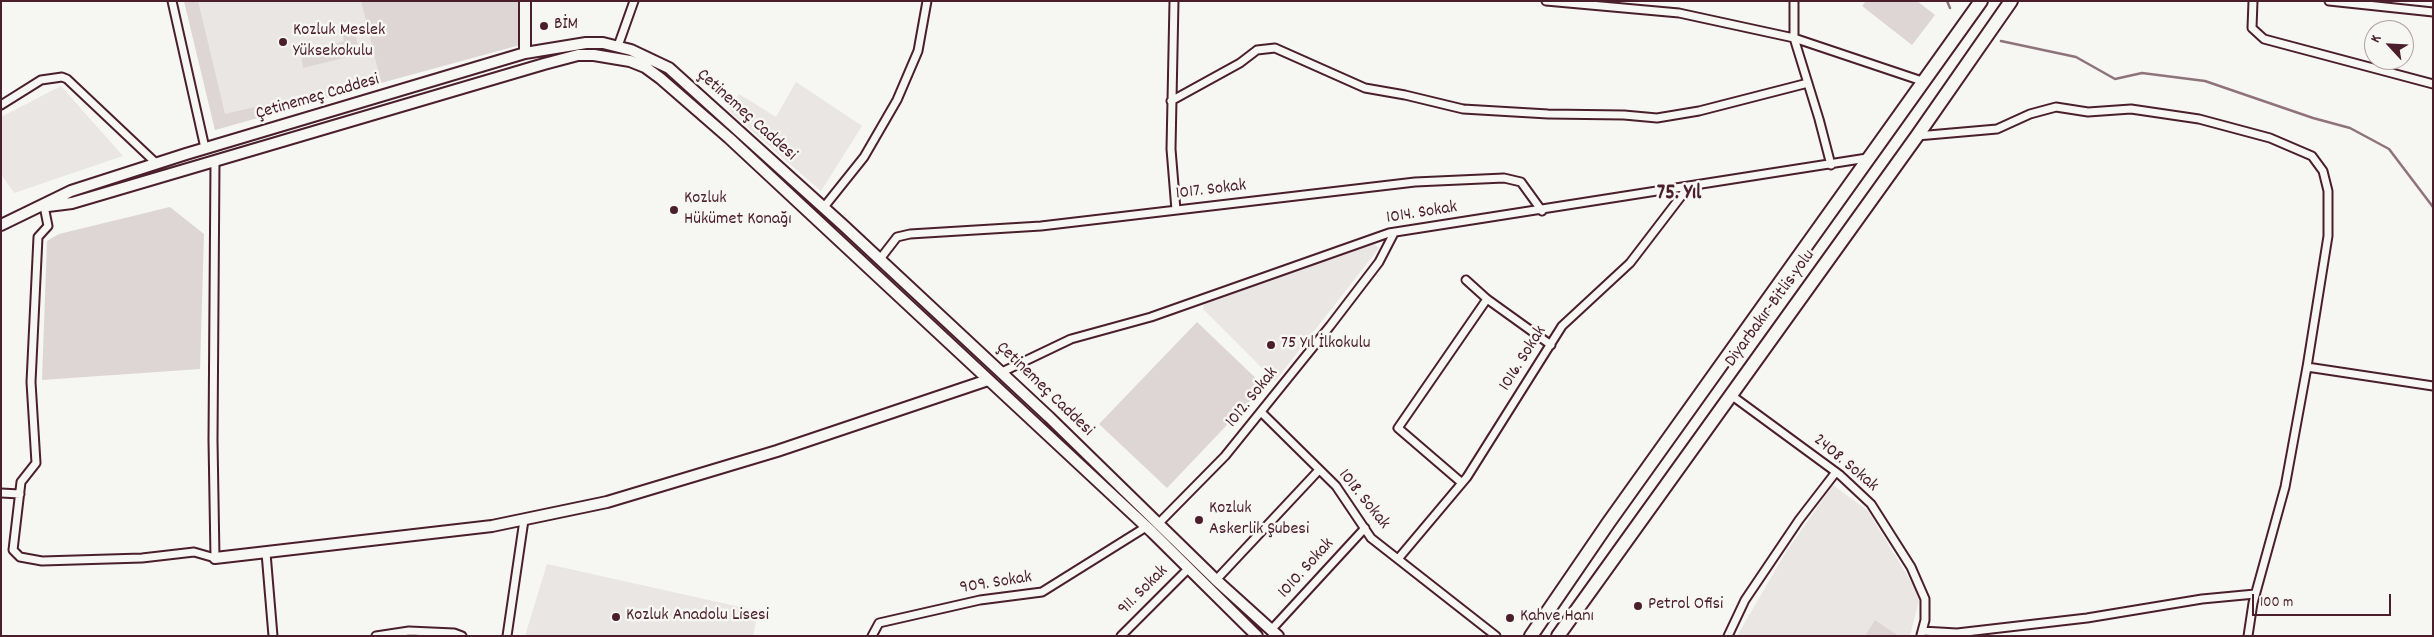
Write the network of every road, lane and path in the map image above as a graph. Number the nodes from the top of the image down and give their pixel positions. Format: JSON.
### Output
{"nodes":[{"id":1,"x":172,"y":1,"type":"edge"},
{"id":2,"x":525,"y":1,"type":"edge"},
{"id":3,"x":634,"y":1,"type":"edge"},
{"id":4,"x":926,"y":1,"type":"edge"},
{"id":5,"x":1174,"y":1,"type":"edge"},
{"id":6,"x":1546,"y":1,"type":"edge"},
{"id":7,"x":1794,"y":1,"type":"edge"},
{"id":8,"x":1981,"y":1,"type":"edge"},
{"id":9,"x":2011,"y":1,"type":"edge"},
{"id":10,"x":2253,"y":1,"type":"edge"},
{"id":11,"x":2329,"y":1,"type":"edge"},
{"id":12,"x":2433,"y":12,"type":"edge"},
{"id":13,"x":1794,"y":38,"type":"junction"},
{"id":14,"x":618,"y":46,"type":"junction"},
{"id":15,"x":525,"y":52,"type":"junction"},
{"id":16,"x":1925,"y":82,"type":"junction"},
{"id":17,"x":1808,"y":83,"type":"junction"},
{"id":18,"x":2433,"y":84,"type":"edge"},
{"id":19,"x":1171,"y":101,"type":"junction"},
{"id":20,"x":1,"y":105,"type":"edge"},
{"id":21,"x":1917,"y":136,"type":"junction"},
{"id":22,"x":205,"y":148,"type":"junction"},
{"id":23,"x":1867,"y":158,"type":"junction"},
{"id":24,"x":214,"y":160,"type":"junction"},
{"id":25,"x":157,"y":164,"type":"junction"},
{"id":26,"x":1830,"y":164,"type":"junction"},
{"id":27,"x":1689,"y":186,"type":"junction"},
{"id":28,"x":44,"y":206,"type":"junction"},
{"id":29,"x":824,"y":207,"type":"junction"},
{"id":30,"x":1176,"y":210,"type":"junction"},
{"id":31,"x":1542,"y":211,"type":"junction"},
{"id":32,"x":1,"y":225,"type":"edge"},
{"id":33,"x":1394,"y":232,"type":"junction"},
{"id":34,"x":880,"y":259,"type":"junction"},
{"id":35,"x":1466,"y":280,"type":"dead end"},
{"id":36,"x":1487,"y":299,"type":"junction"},
{"id":37,"x":1551,"y":345,"type":"junction"},
{"id":38,"x":2308,"y":367,"type":"junction"},
{"id":39,"x":1002,"y":372,"type":"junction"},
{"id":40,"x":988,"y":380,"type":"junction"},
{"id":41,"x":2433,"y":386,"type":"edge"},
{"id":42,"x":1731,"y":395,"type":"junction"},
{"id":43,"x":1261,"y":412,"type":"junction"},
{"id":44,"x":1319,"y":470,"type":"junction"},
{"id":45,"x":1836,"y":472,"type":"junction"},
{"id":46,"x":1462,"y":483,"type":"junction"},
{"id":47,"x":1,"y":493,"type":"edge"},
{"id":48,"x":20,"y":494,"type":"junction"},
{"id":49,"x":524,"y":520,"type":"junction"},
{"id":50,"x":1158,"y":524,"type":"junction"},
{"id":51,"x":1146,"y":527,"type":"junction"},
{"id":52,"x":1365,"y":528,"type":"junction"},
{"id":53,"x":266,"y":553,"type":"junction"},
{"id":54,"x":215,"y":558,"type":"junction"},
{"id":55,"x":1398,"y":559,"type":"junction"},
{"id":56,"x":1189,"y":568,"type":"junction"},
{"id":57,"x":1216,"y":580,"type":"junction"},
{"id":58,"x":2255,"y":594,"type":"junction"},
{"id":59,"x":1275,"y":633,"type":"edge"},
{"id":60,"x":453,"y":634,"type":"edge"},
{"id":61,"x":1921,"y":634,"type":"edge"},
{"id":62,"x":1958,"y":635,"type":"edge"},
{"id":63,"x":272,"y":636,"type":"edge"},
{"id":64,"x":376,"y":636,"type":"edge"},
{"id":65,"x":462,"y":636,"type":"edge"},
{"id":66,"x":507,"y":636,"type":"edge"},
{"id":67,"x":872,"y":636,"type":"edge"},
{"id":68,"x":1121,"y":636,"type":"edge"},
{"id":69,"x":1257,"y":636,"type":"edge"},
{"id":70,"x":1496,"y":636,"type":"edge"},
{"id":71,"x":1531,"y":636,"type":"edge"},
{"id":72,"x":1558,"y":636,"type":"edge"},
{"id":73,"x":1728,"y":636,"type":"edge"},
{"id":74,"x":2248,"y":636,"type":"edge"}],
"edges":[{"from":1,"to":22,"type":"street"},
{"from":2,"to":15,"type":"main road"},
{"from":3,"to":14,"type":"street"},
{"from":4,"to":29,"type":"street"},
{"from":5,"to":19,"type":"street"},
{"from":6,"to":13,"type":"street"},
{"from":7,"to":13,"type":"street"},
{"from":8,"to":16,"type":"highway","name":"Diyarbakır-Bitlis yolu"},
{"from":9,"to":21,"type":"highway","name":"Diyarbakır-Bitlis yolu"},
{"from":10,"to":18,"type":"street"},
{"from":11,"to":12,"type":"street"},
{"from":13,"to":16,"type":"street"},
{"from":13,"to":17,"type":"street"},
{"from":14,"to":15,"type":"main road","name":"Çetinemeç Caddesi"},
{"from":14,"to":29,"type":"main road","name":"Çetinemeç Caddesi"},
{"from":15,"to":22,"type":"main road","name":"Çetinemeç Caddesi"},
{"from":16,"to":23,"type":"highway","name":"Diyarbakır-Bitlis yolu"},
{"from":17,"to":19,"type":"street"},
{"from":17,"to":26,"type":"street"},
{"from":19,"to":30,"type":"street"},
{"from":20,"to":25,"type":"street"},
{"from":21,"to":38,"type":"street"},
{"from":21,"to":42,"type":"highway","name":"Diyarbakır-Bitlis yolu"},
{"from":22,"to":25,"type":"main road","name":"Çetinemeç Caddesi"},
{"from":23,"to":26,"type":"street","name":"1014. Sokak"},
{"from":23,"to":71,"type":"highway","name":"Diyarbakır-Bitlis yolu"},
{"from":24,"to":28,"type":"main road","name":"Çetinemeç Caddesi"},
{"from":24,"to":40,"type":"main road","name":"Çetinemeç Caddesi"},
{"from":24,"to":54,"type":"street"},
{"from":25,"to":28,"type":"main road","name":"Çetinemeç Caddesi"},
{"from":26,"to":27,"type":"street","name":"1014. Sokak"},
{"from":27,"to":31,"type":"street","name":"1014. Sokak"},
{"from":27,"to":37,"type":"street","name":"1016. Sokak"},
{"from":28,"to":32,"type":"main road","name":"Çetinemeç Caddesi"},
{"from":28,"to":48,"type":"street"},
{"from":29,"to":34,"type":"main road","name":"Çetinemeç Caddesi"},
{"from":30,"to":31,"type":"street","name":"1017. Sokak"},
{"from":30,"to":34,"type":"street","name":"1017. Sokak"},
{"from":31,"to":33,"type":"street","name":"1014. Sokak"},
{"from":33,"to":39,"type":"street","name":"1014. Sokak"},
{"from":33,"to":43,"type":"street","name":"1012. Sokak"},
{"from":34,"to":39,"type":"main road","name":"Çetinemeç Caddesi"},
{"from":35,"to":36,"type":"street"},
{"from":36,"to":37,"type":"street"},
{"from":36,"to":46,"type":"street"},
{"from":37,"to":46,"type":"street","name":"1016. Sokak"},
{"from":38,"to":41,"type":"street"},
{"from":38,"to":58,"type":"street"},
{"from":39,"to":50,"type":"main road","name":"Çetinemeç Caddesi"},
{"from":40,"to":49,"type":"main road"},
{"from":40,"to":51,"type":"main road","name":"Çetinemeç Caddesi"},
{"from":42,"to":45,"type":"street","name":"2408. Sokak"},
{"from":42,"to":72,"type":"highway","name":"Diyarbakır-Bitlis yolu"},
{"from":43,"to":44,"type":"street","name":"1018. Sokak"},
{"from":43,"to":50,"type":"street","name":"1012. Sokak"},
{"from":44,"to":52,"type":"street","name":"1018. Sokak"},
{"from":44,"to":57,"type":"street"},
{"from":45,"to":61,"type":"street","name":"2408. Sokak"},
{"from":45,"to":73,"type":"street"},
{"from":46,"to":55,"type":"street","name":"1016. Sokak"},
{"from":47,"to":48,"type":"street"},
{"from":48,"to":54,"type":"street"},
{"from":49,"to":53,"type":"main road"},
{"from":49,"to":66,"type":"street"},
{"from":50,"to":57,"type":"main road","name":"Çetinemeç Caddesi"},
{"from":51,"to":56,"type":"main road","name":"Çetinemeç Caddesi"},
{"from":51,"to":67,"type":"street","name":"909. Sokak"},
{"from":52,"to":55,"type":"street","name":"1018. Sokak"},
{"from":52,"to":59,"type":"street","name":"1010. Sokak"},
{"from":53,"to":54,"type":"main road"},
{"from":53,"to":63,"type":"street"},
{"from":55,"to":70,"type":"street","name":"1018. Sokak"},
{"from":56,"to":68,"type":"street","name":"911. Sokak"},
{"from":56,"to":69,"type":"main road","name":"Çetinemeç Caddesi"},
{"from":57,"to":59,"type":"main road","name":"Çetinemeç Caddesi"},
{"from":58,"to":62,"type":"street"},
{"from":58,"to":74,"type":"street"},
{"from":60,"to":64,"type":"street"},
{"from":60,"to":65,"type":"street"},
{"from":61,"to":62,"type":"street"}]}
